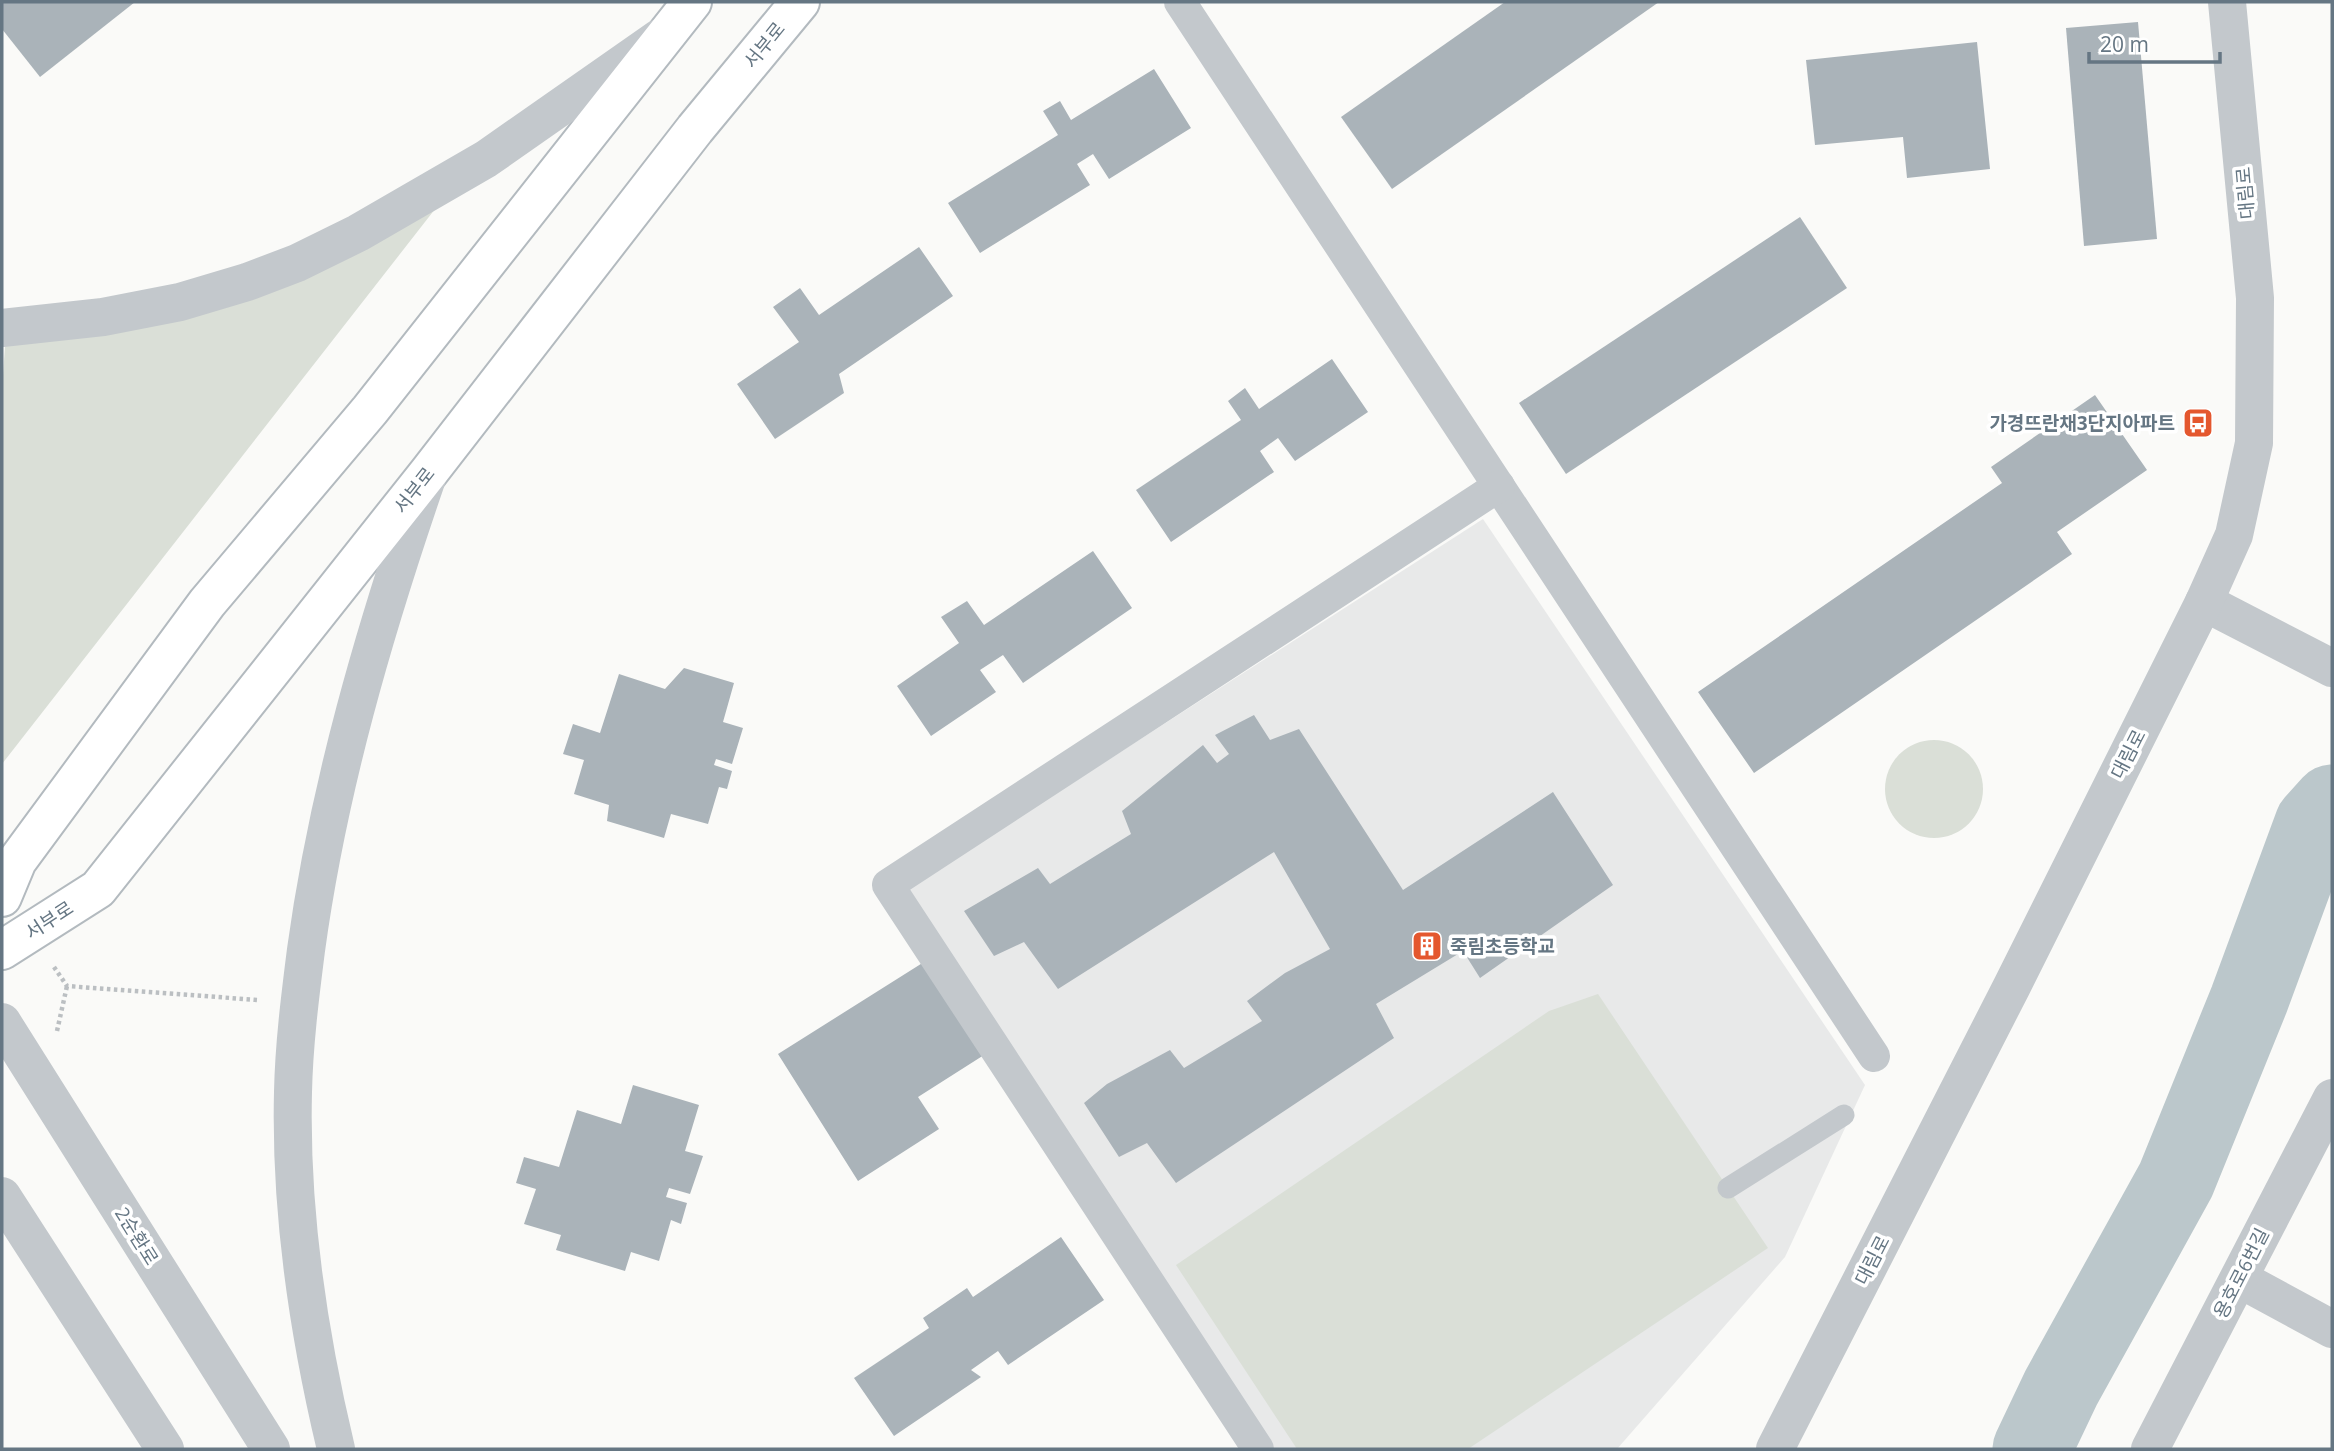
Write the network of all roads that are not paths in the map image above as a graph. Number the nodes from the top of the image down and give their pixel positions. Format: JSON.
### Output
{"nodes":[{"id":1,"x":691,"y":2,"type":"edge"},
{"id":2,"x":800,"y":2,"type":"edge"},
{"id":3,"x":1180,"y":2,"type":"edge"},
{"id":4,"x":2227,"y":2,"type":"edge"},
{"id":5,"x":667,"y":33,"type":"junction"},
{"id":6,"x":2,"y":328,"type":"edge"},
{"id":7,"x":429,"y":472,"type":"junction"},
{"id":8,"x":1499,"y":486,"type":"junction"},
{"id":9,"x":2204,"y":602,"type":"junction"},
{"id":10,"x":2321,"y":663,"type":"edge"},
{"id":11,"x":2,"y":897,"type":"edge"},
{"id":12,"x":15,"y":941,"type":"edge"},
{"id":13,"x":2,"y":1022,"type":"edge"},
{"id":14,"x":1874,"y":1056,"type":"dead end"},
{"id":15,"x":2332,"y":1098,"type":"edge"},
{"id":16,"x":1844,"y":1115,"type":"dead end"},
{"id":17,"x":1728,"y":1188,"type":"dead end"},
{"id":18,"x":2,"y":1196,"type":"edge"},
{"id":19,"x":2249,"y":1284,"type":"dead end"},
{"id":20,"x":2332,"y":1329,"type":"edge"},
{"id":21,"x":165,"y":1449,"type":"edge"},
{"id":22,"x":271,"y":1449,"type":"edge"},
{"id":23,"x":336,"y":1449,"type":"edge"},
{"id":24,"x":1258,"y":1449,"type":"edge"},
{"id":25,"x":1774,"y":1449,"type":"edge"},
{"id":26,"x":2150,"y":1449,"type":"edge"}],
"edges":[{"from":1,"to":5,"type":"main road"},
{"from":2,"to":7,"type":"main road","name":"서부로"},
{"from":3,"to":8,"type":"street"},
{"from":4,"to":9,"type":"street","name":"대림로"},
{"from":5,"to":6,"type":"street"},
{"from":5,"to":11,"type":"main road"},
{"from":7,"to":12,"type":"main road","name":"서부로"},
{"from":7,"to":23,"type":"street"},
{"from":8,"to":14,"type":"street"},
{"from":8,"to":24,"type":"street"},
{"from":9,"to":10,"type":"street"},
{"from":9,"to":25,"type":"street","name":"대림로"},
{"from":13,"to":22,"type":"street","name":"2순환로"},
{"from":15,"to":26,"type":"street","name":"용호로6번길"},
{"from":16,"to":17,"type":"lane"},
{"from":18,"to":21,"type":"street"},
{"from":19,"to":20,"type":"street"}]}
